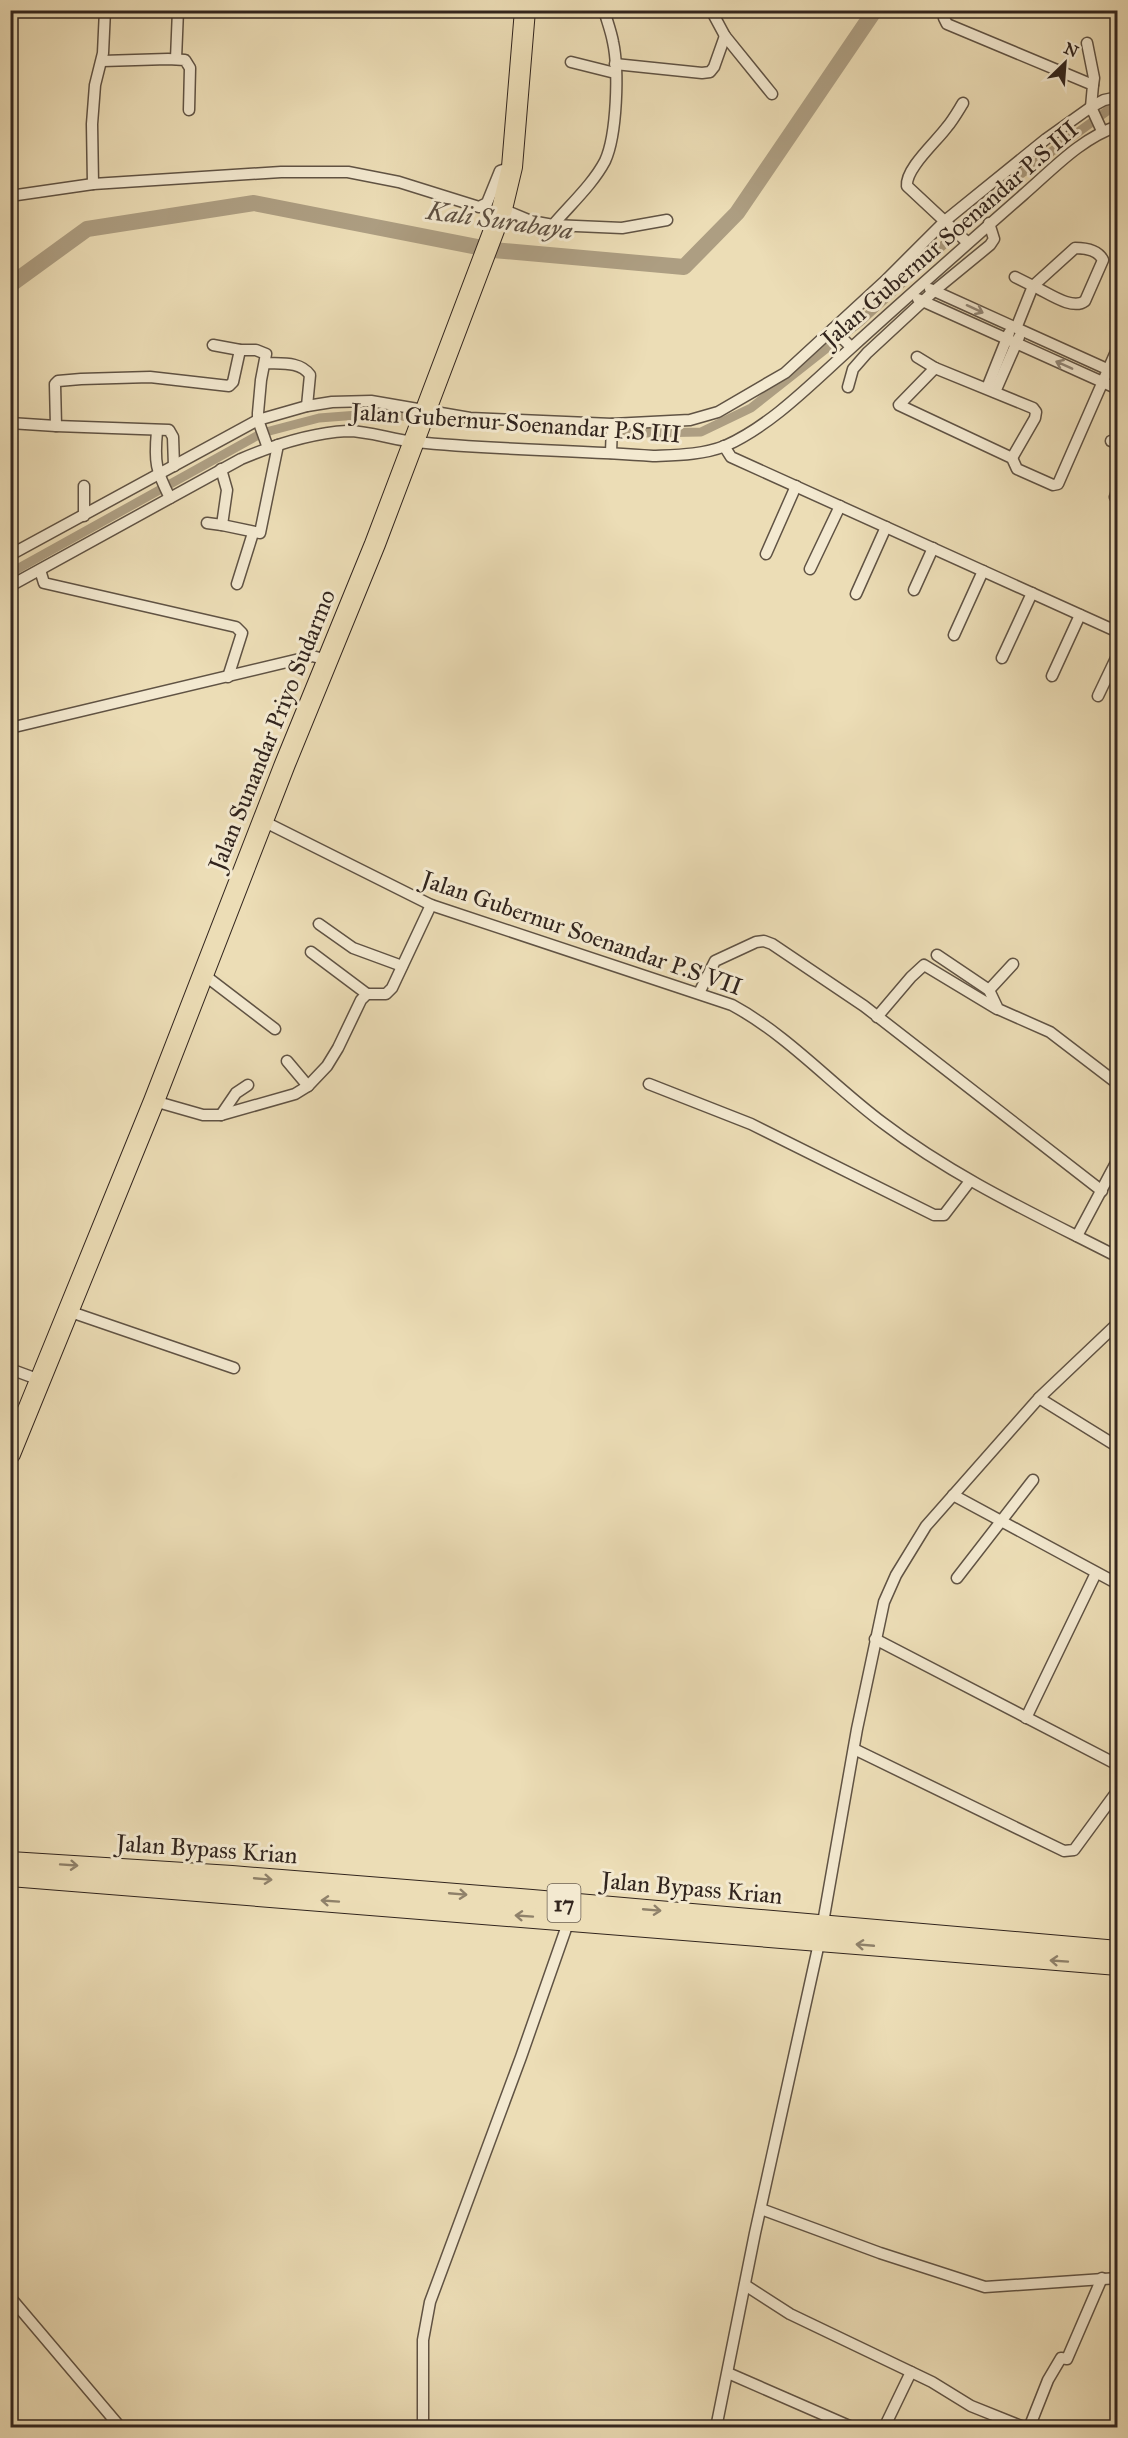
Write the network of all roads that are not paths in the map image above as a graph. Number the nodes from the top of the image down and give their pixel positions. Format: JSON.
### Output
{"nodes":[{"id":1,"x":105,"y":10,"type":"edge"},
{"id":2,"x":178,"y":10,"type":"edge"},
{"id":3,"x":525,"y":10,"type":"edge"},
{"id":4,"x":604,"y":10,"type":"edge"},
{"id":5,"x":711,"y":10,"type":"edge"},
{"id":6,"x":948,"y":10,"type":"edge"},
{"id":7,"x":725,"y":36,"type":"junction"},
{"id":8,"x":1087,"y":43,"type":"dead end"},
{"id":9,"x":176,"y":59,"type":"junction"},
{"id":10,"x":102,"y":61,"type":"junction"},
{"id":11,"x":571,"y":62,"type":"dead end"},
{"id":12,"x":615,"y":69,"type":"junction"},
{"id":13,"x":1093,"y":85,"type":"junction"},
{"id":14,"x":772,"y":94,"type":"dead end"},
{"id":15,"x":1118,"y":97,"type":"edge"},
{"id":16,"x":963,"y":103,"type":"dead end"},
{"id":17,"x":1092,"y":109,"type":"junction"},
{"id":18,"x":189,"y":110,"type":"dead end"},
{"id":19,"x":1118,"y":126,"type":"edge"},
{"id":20,"x":1101,"y":128,"type":"junction"},
{"id":21,"x":512,"y":167,"type":"junction"},
{"id":22,"x":93,"y":184,"type":"junction"},
{"id":23,"x":10,"y":196,"type":"edge"},
{"id":24,"x":500,"y":212,"type":"junction"},
{"id":25,"x":667,"y":220,"type":"dead end"},
{"id":26,"x":948,"y":222,"type":"junction"},
{"id":27,"x":989,"y":223,"type":"junction"},
{"id":28,"x":553,"y":225,"type":"junction"},
{"id":29,"x":966,"y":240,"type":"junction"},
{"id":30,"x":1015,"y":277,"type":"dead end"},
{"id":31,"x":922,"y":285,"type":"junction"},
{"id":32,"x":1033,"y":286,"type":"junction"},
{"id":33,"x":934,"y":291,"type":"junction"},
{"id":34,"x":910,"y":296,"type":"junction"},
{"id":35,"x":923,"y":301,"type":"junction"},
{"id":36,"x":1017,"y":328,"type":"junction"},
{"id":37,"x":835,"y":331,"type":"junction"},
{"id":38,"x":1011,"y":341,"type":"junction"},
{"id":39,"x":213,"y":345,"type":"dead end"},
{"id":40,"x":850,"y":346,"type":"junction"},
{"id":41,"x":1118,"y":347,"type":"edge"},
{"id":42,"x":240,"y":350,"type":"junction"},
{"id":43,"x":917,"y":357,"type":"dead end"},
{"id":44,"x":265,"y":363,"type":"junction"},
{"id":45,"x":935,"y":368,"type":"junction"},
{"id":46,"x":1113,"y":372,"type":"edge"},
{"id":47,"x":1102,"y":382,"type":"junction"},
{"id":48,"x":848,"y":387,"type":"dead end"},
{"id":49,"x":1118,"y":389,"type":"edge"},
{"id":50,"x":991,"y":390,"type":"junction"},
{"id":51,"x":307,"y":406,"type":"junction"},
{"id":52,"x":425,"y":412,"type":"junction"},
{"id":53,"x":259,"y":422,"type":"junction"},
{"id":54,"x":10,"y":423,"type":"edge"},
{"id":55,"x":56,"y":426,"type":"junction"},
{"id":56,"x":612,"y":427,"type":"junction"},
{"id":57,"x":157,"y":431,"type":"junction"},
{"id":58,"x":415,"y":439,"type":"junction"},
{"id":59,"x":270,"y":444,"type":"junction"},
{"id":60,"x":724,"y":446,"type":"junction"},
{"id":61,"x":611,"y":450,"type":"junction"},
{"id":62,"x":1012,"y":458,"type":"junction"},
{"id":63,"x":174,"y":466,"type":"junction"},
{"id":64,"x":221,"y":469,"type":"junction"},
{"id":65,"x":159,"y":477,"type":"junction"},
{"id":66,"x":84,"y":486,"type":"dead end"},
{"id":67,"x":796,"y":486,"type":"junction"},
{"id":68,"x":1118,"y":488,"type":"edge"},
{"id":69,"x":169,"y":496,"type":"junction"},
{"id":70,"x":1118,"y":502,"type":"edge"},
{"id":71,"x":840,"y":506,"type":"junction"},
{"id":72,"x":84,"y":516,"type":"junction"},
{"id":73,"x":207,"y":524,"type":"dead end"},
{"id":74,"x":222,"y":525,"type":"junction"},
{"id":75,"x":886,"y":527,"type":"junction"},
{"id":76,"x":253,"y":533,"type":"junction"},
{"id":77,"x":933,"y":548,"type":"junction"},
{"id":78,"x":11,"y":552,"type":"edge"},
{"id":79,"x":766,"y":554,"type":"dead end"},
{"id":80,"x":810,"y":568,"type":"dead end"},
{"id":81,"x":40,"y":570,"type":"junction"},
{"id":82,"x":983,"y":571,"type":"junction"},
{"id":83,"x":237,"y":584,"type":"dead end"},
{"id":84,"x":10,"y":585,"type":"edge"},
{"id":85,"x":914,"y":590,"type":"dead end"},
{"id":86,"x":1032,"y":593,"type":"junction"},
{"id":87,"x":856,"y":594,"type":"dead end"},
{"id":88,"x":1080,"y":615,"type":"junction"},
{"id":89,"x":1118,"y":632,"type":"edge"},
{"id":90,"x":954,"y":634,"type":"dead end"},
{"id":91,"x":1118,"y":654,"type":"edge"},
{"id":92,"x":1002,"y":658,"type":"dead end"},
{"id":93,"x":328,"y":660,"type":"junction"},
{"id":94,"x":1052,"y":676,"type":"dead end"},
{"id":95,"x":228,"y":677,"type":"junction"},
{"id":96,"x":1098,"y":696,"type":"dead end"},
{"id":97,"x":10,"y":728,"type":"edge"},
{"id":98,"x":263,"y":821,"type":"junction"},
{"id":99,"x":431,"y":905,"type":"junction"},
{"id":100,"x":319,"y":924,"type":"dead end"},
{"id":101,"x":311,"y":952,"type":"dead end"},
{"id":102,"x":937,"y":955,"type":"dead end"},
{"id":103,"x":1013,"y":964,"type":"dead end"},
{"id":104,"x":402,"y":966,"type":"junction"},
{"id":105,"x":203,"y":974,"type":"junction"},
{"id":106,"x":989,"y":990,"type":"junction"},
{"id":107,"x":699,"y":993,"type":"junction"},
{"id":108,"x":367,"y":994,"type":"junction"},
{"id":109,"x":998,"y":1009,"type":"junction"},
{"id":110,"x":877,"y":1017,"type":"junction"},
{"id":111,"x":274,"y":1029,"type":"dead end"},
{"id":112,"x":287,"y":1061,"type":"dead end"},
{"id":113,"x":649,"y":1084,"type":"dead end"},
{"id":114,"x":1118,"y":1084,"type":"edge"},
{"id":115,"x":248,"y":1085,"type":"dead end"},
{"id":116,"x":308,"y":1086,"type":"junction"},
{"id":117,"x":154,"y":1101,"type":"junction"},
{"id":118,"x":221,"y":1115,"type":"junction"},
{"id":119,"x":1118,"y":1159,"type":"edge"},
{"id":120,"x":970,"y":1181,"type":"junction"},
{"id":121,"x":1102,"y":1191,"type":"junction"},
{"id":122,"x":1077,"y":1236,"type":"junction"},
{"id":123,"x":1118,"y":1257,"type":"edge"},
{"id":124,"x":68,"y":1311,"type":"junction"},
{"id":125,"x":1118,"y":1323,"type":"edge"},
{"id":126,"x":234,"y":1368,"type":"dead end"},
{"id":127,"x":10,"y":1369,"type":"edge"},
{"id":128,"x":40,"y":1380,"type":"junction"},
{"id":129,"x":1039,"y":1398,"type":"junction"},
{"id":130,"x":1118,"y":1447,"type":"edge"},
{"id":131,"x":10,"y":1454,"type":"edge"},
{"id":132,"x":1033,"y":1480,"type":"dead end"},
{"id":133,"x":953,"y":1495,"type":"junction"},
{"id":134,"x":1002,"y":1522,"type":"junction"},
{"id":135,"x":1096,"y":1573,"type":"junction"},
{"id":136,"x":957,"y":1578,"type":"dead end"},
{"id":137,"x":1118,"y":1584,"type":"edge"},
{"id":138,"x":875,"y":1639,"type":"junction"},
{"id":139,"x":1026,"y":1718,"type":"junction"},
{"id":140,"x":854,"y":1749,"type":"junction"},
{"id":141,"x":1118,"y":1765,"type":"edge"},
{"id":142,"x":1118,"y":1790,"type":"edge"},
{"id":143,"x":10,"y":1862,"type":"edge"},
{"id":144,"x":10,"y":1876,"type":"edge"},
{"id":145,"x":569,"y":1920,"type":"junction"},
{"id":146,"x":822,"y":1934,"type":"junction"},
{"id":147,"x":1118,"y":1951,"type":"edge"},
{"id":148,"x":1118,"y":1965,"type":"edge"},
{"id":149,"x":762,"y":2210,"type":"junction"},
{"id":150,"x":1102,"y":2278,"type":"junction"},
{"id":151,"x":1118,"y":2278,"type":"edge"},
{"id":152,"x":745,"y":2285,"type":"junction"},
{"id":153,"x":10,"y":2297,"type":"edge"},
{"id":154,"x":911,"y":2372,"type":"junction"},
{"id":155,"x":728,"y":2373,"type":"junction"},
{"id":156,"x":121,"y":2427,"type":"edge"},
{"id":157,"x":423,"y":2427,"type":"edge"},
{"id":158,"x":716,"y":2427,"type":"edge"},
{"id":159,"x":854,"y":2427,"type":"edge"},
{"id":160,"x":884,"y":2427,"type":"edge"},
{"id":161,"x":1028,"y":2427,"type":"edge"}],
"edges":[{"from":1,"to":10,"type":"street"},
{"from":2,"to":9,"type":"street"},
{"from":3,"to":21,"type":"highway","name":"Jalan Sunandar Priyo Sudarmo"},
{"from":4,"to":12,"type":"street"},
{"from":5,"to":7,"type":"street"},
{"from":6,"to":13,"type":"street"},
{"from":7,"to":12,"type":"street"},
{"from":7,"to":14,"type":"street"},
{"from":8,"to":13,"type":"street"},
{"from":9,"to":10,"type":"street"},
{"from":9,"to":18,"type":"street"},
{"from":10,"to":22,"type":"street"},
{"from":11,"to":12,"type":"street"},
{"from":12,"to":28,"type":"street"},
{"from":13,"to":17,"type":"street"},
{"from":15,"to":17,"type":"street"},
{"from":16,"to":26,"type":"street"},
{"from":17,"to":20,"type":"street"},
{"from":17,"to":26,"type":"street"},
{"from":19,"to":20,"type":"street","name":"Jalan Gubernur Soenandar P.S III"},
{"from":20,"to":27,"type":"street","name":"Jalan Gubernur Soenandar P.S III"},
{"from":21,"to":22,"type":"street"},
{"from":21,"to":24,"type":"highway","name":"Jalan Sunandar Priyo Sudarmo"},
{"from":22,"to":23,"type":"street"},
{"from":24,"to":28,"type":"street"},
{"from":24,"to":52,"type":"highway","name":"Jalan Sunandar Priyo Sudarmo"},
{"from":25,"to":28,"type":"street"},
{"from":26,"to":29,"type":"street"},
{"from":26,"to":37,"type":"street"},
{"from":27,"to":29,"type":"street","name":"Jalan Gubernur Soenandar P.S III"},
{"from":27,"to":33,"type":"street"},
{"from":29,"to":31,"type":"street","name":"Jalan Gubernur Soenandar P.S III"},
{"from":30,"to":32,"type":"street"},
{"from":31,"to":33,"type":"street"},
{"from":31,"to":34,"type":"street","name":"Jalan Gubernur Soenandar P.S III"},
{"from":32,"to":32,"type":"street"},
{"from":32,"to":36,"type":"street"},
{"from":33,"to":35,"type":"street"},
{"from":33,"to":36,"type":"street","one_way":true},
{"from":34,"to":35,"type":"street"},
{"from":34,"to":40,"type":"street","name":"Jalan Gubernur Soenandar P.S III"},
{"from":35,"to":38,"type":"street"},
{"from":35,"to":48,"type":"street"},
{"from":36,"to":38,"type":"street"},
{"from":36,"to":46,"type":"street"},
{"from":37,"to":40,"type":"street"},
{"from":37,"to":56,"type":"street"},
{"from":47,"to":38,"type":"street","one_way":true},
{"from":38,"to":50,"type":"street"},
{"from":39,"to":42,"type":"street"},
{"from":40,"to":60,"type":"street","name":"Jalan Gubernur Soenandar P.S III"},
{"from":41,"to":46,"type":"street"},
{"from":42,"to":44,"type":"street"},
{"from":42,"to":55,"type":"street"},
{"from":43,"to":45,"type":"street"},
{"from":44,"to":51,"type":"street"},
{"from":44,"to":53,"type":"street"},
{"from":45,"to":50,"type":"street"},
{"from":45,"to":62,"type":"street"},
{"from":46,"to":47,"type":"street"},
{"from":47,"to":49,"type":"street"},
{"from":47,"to":62,"type":"street"},
{"from":50,"to":62,"type":"street"},
{"from":51,"to":52,"type":"street"},
{"from":51,"to":53,"type":"street"},
{"from":52,"to":56,"type":"street"},
{"from":52,"to":58,"type":"highway","name":"Jalan Sunandar Priyo Sudarmo"},
{"from":53,"to":59,"type":"street"},
{"from":53,"to":63,"type":"street"},
{"from":54,"to":55,"type":"street"},
{"from":55,"to":57,"type":"street"},
{"from":56,"to":61,"type":"street"},
{"from":57,"to":63,"type":"street"},
{"from":57,"to":65,"type":"street"},
{"from":58,"to":59,"type":"street","name":"Jalan Gubernur Soenandar P.S III"},
{"from":58,"to":61,"type":"street","name":"Jalan Gubernur Soenandar P.S III"},
{"from":58,"to":93,"type":"highway","name":"Jalan Sunandar Priyo Sudarmo"},
{"from":59,"to":64,"type":"street","name":"Jalan Gubernur Soenandar P.S III"},
{"from":59,"to":76,"type":"street"},
{"from":60,"to":61,"type":"street","name":"Jalan Gubernur Soenandar P.S III"},
{"from":60,"to":67,"type":"street"},
{"from":63,"to":65,"type":"street"},
{"from":64,"to":69,"type":"street","name":"Jalan Gubernur Soenandar P.S III"},
{"from":64,"to":74,"type":"street"},
{"from":65,"to":69,"type":"street"},
{"from":65,"to":72,"type":"street"},
{"from":66,"to":72,"type":"street"},
{"from":67,"to":71,"type":"street"},
{"from":67,"to":79,"type":"street"},
{"from":68,"to":70,"type":"street"},
{"from":69,"to":81,"type":"street","name":"Jalan Gubernur Soenandar P.S III"},
{"from":71,"to":75,"type":"street"},
{"from":71,"to":80,"type":"street"},
{"from":72,"to":78,"type":"street"},
{"from":73,"to":74,"type":"street"},
{"from":74,"to":76,"type":"street"},
{"from":75,"to":77,"type":"street"},
{"from":75,"to":87,"type":"street"},
{"from":76,"to":83,"type":"street"},
{"from":77,"to":82,"type":"street"},
{"from":77,"to":85,"type":"street"},
{"from":81,"to":84,"type":"street","name":"Jalan Gubernur Soenandar P.S III"},
{"from":81,"to":95,"type":"street"},
{"from":82,"to":86,"type":"street"},
{"from":82,"to":90,"type":"street"},
{"from":86,"to":88,"type":"street"},
{"from":86,"to":92,"type":"street"},
{"from":88,"to":89,"type":"street"},
{"from":88,"to":94,"type":"street"},
{"from":91,"to":96,"type":"street"},
{"from":93,"to":95,"type":"street"},
{"from":93,"to":98,"type":"highway","name":"Jalan Sunandar Priyo Sudarmo"},
{"from":95,"to":97,"type":"street"},
{"from":98,"to":99,"type":"street","name":"Jalan Gubernur Soenandar P.S VII"},
{"from":98,"to":105,"type":"highway","name":"Jalan Sunandar Priyo Sudarmo"},
{"from":99,"to":104,"type":"street"},
{"from":99,"to":107,"type":"street","name":"Jalan Gubernur Soenandar P.S VII"},
{"from":100,"to":104,"type":"street"},
{"from":101,"to":108,"type":"street"},
{"from":102,"to":106,"type":"street"},
{"from":103,"to":106,"type":"street"},
{"from":104,"to":108,"type":"street"},
{"from":105,"to":111,"type":"street"},
{"from":105,"to":117,"type":"highway","name":"Jalan Sunandar Priyo Sudarmo"},
{"from":106,"to":109,"type":"street"},
{"from":107,"to":110,"type":"street"},
{"from":107,"to":120,"type":"street","name":"Jalan Gubernur Soenandar P.S VII"},
{"from":108,"to":116,"type":"street"},
{"from":109,"to":110,"type":"street"},
{"from":109,"to":114,"type":"street"},
{"from":110,"to":121,"type":"street"},
{"from":112,"to":116,"type":"street"},
{"from":113,"to":120,"type":"street"},
{"from":115,"to":118,"type":"street"},
{"from":116,"to":118,"type":"street"},
{"from":117,"to":118,"type":"street"},
{"from":117,"to":124,"type":"highway","name":"Jalan Sunandar Priyo Sudarmo"},
{"from":119,"to":121,"type":"street"},
{"from":120,"to":122,"type":"street","name":"Jalan Gubernur Soenandar P.S VII"},
{"from":121,"to":122,"type":"street"},
{"from":122,"to":123,"type":"street","name":"Jalan Gubernur Soenandar P.S VII"},
{"from":124,"to":126,"type":"street"},
{"from":124,"to":128,"type":"highway","name":"Jalan Sunandar Priyo Sudarmo"},
{"from":125,"to":129,"type":"street"},
{"from":127,"to":128,"type":"street"},
{"from":128,"to":131,"type":"highway","name":"Jalan Sunandar Priyo Sudarmo"},
{"from":129,"to":130,"type":"street"},
{"from":129,"to":133,"type":"street"},
{"from":132,"to":134,"type":"street"},
{"from":133,"to":134,"type":"street"},
{"from":133,"to":138,"type":"street"},
{"from":134,"to":135,"type":"street"},
{"from":134,"to":136,"type":"street"},
{"from":135,"to":137,"type":"street"},
{"from":135,"to":139,"type":"street"},
{"from":138,"to":139,"type":"street"},
{"from":138,"to":140,"type":"street"},
{"from":139,"to":141,"type":"street"},
{"from":140,"to":142,"type":"street"},
{"from":140,"to":146,"type":"street"},
{"from":143,"to":146,"type":"highway","name":"Jalan Bypass Krian","number":"17","one_way":true},
{"from":145,"to":144,"type":"highway","name":"Jalan Bypass Krian","number":"17","one_way":true},
{"from":145,"to":146,"type":"highway","name":"Jalan Bypass Krian","number":"17"},
{"from":145,"to":157,"type":"street"},
{"from":146,"to":147,"type":"highway","name":"Jalan Bypass Krian","number":"17"},
{"from":148,"to":146,"type":"highway","name":"Jalan Bypass Krian","number":"17","one_way":true},
{"from":146,"to":149,"type":"street"},
{"from":149,"to":150,"type":"street"},
{"from":149,"to":152,"type":"street"},
{"from":150,"to":151,"type":"street"},
{"from":150,"to":161,"type":"street"},
{"from":152,"to":154,"type":"street"},
{"from":152,"to":155,"type":"street"},
{"from":153,"to":156,"type":"street"},
{"from":154,"to":160,"type":"street"},
{"from":154,"to":161,"type":"street"},
{"from":155,"to":158,"type":"street"},
{"from":155,"to":159,"type":"street"}]}
